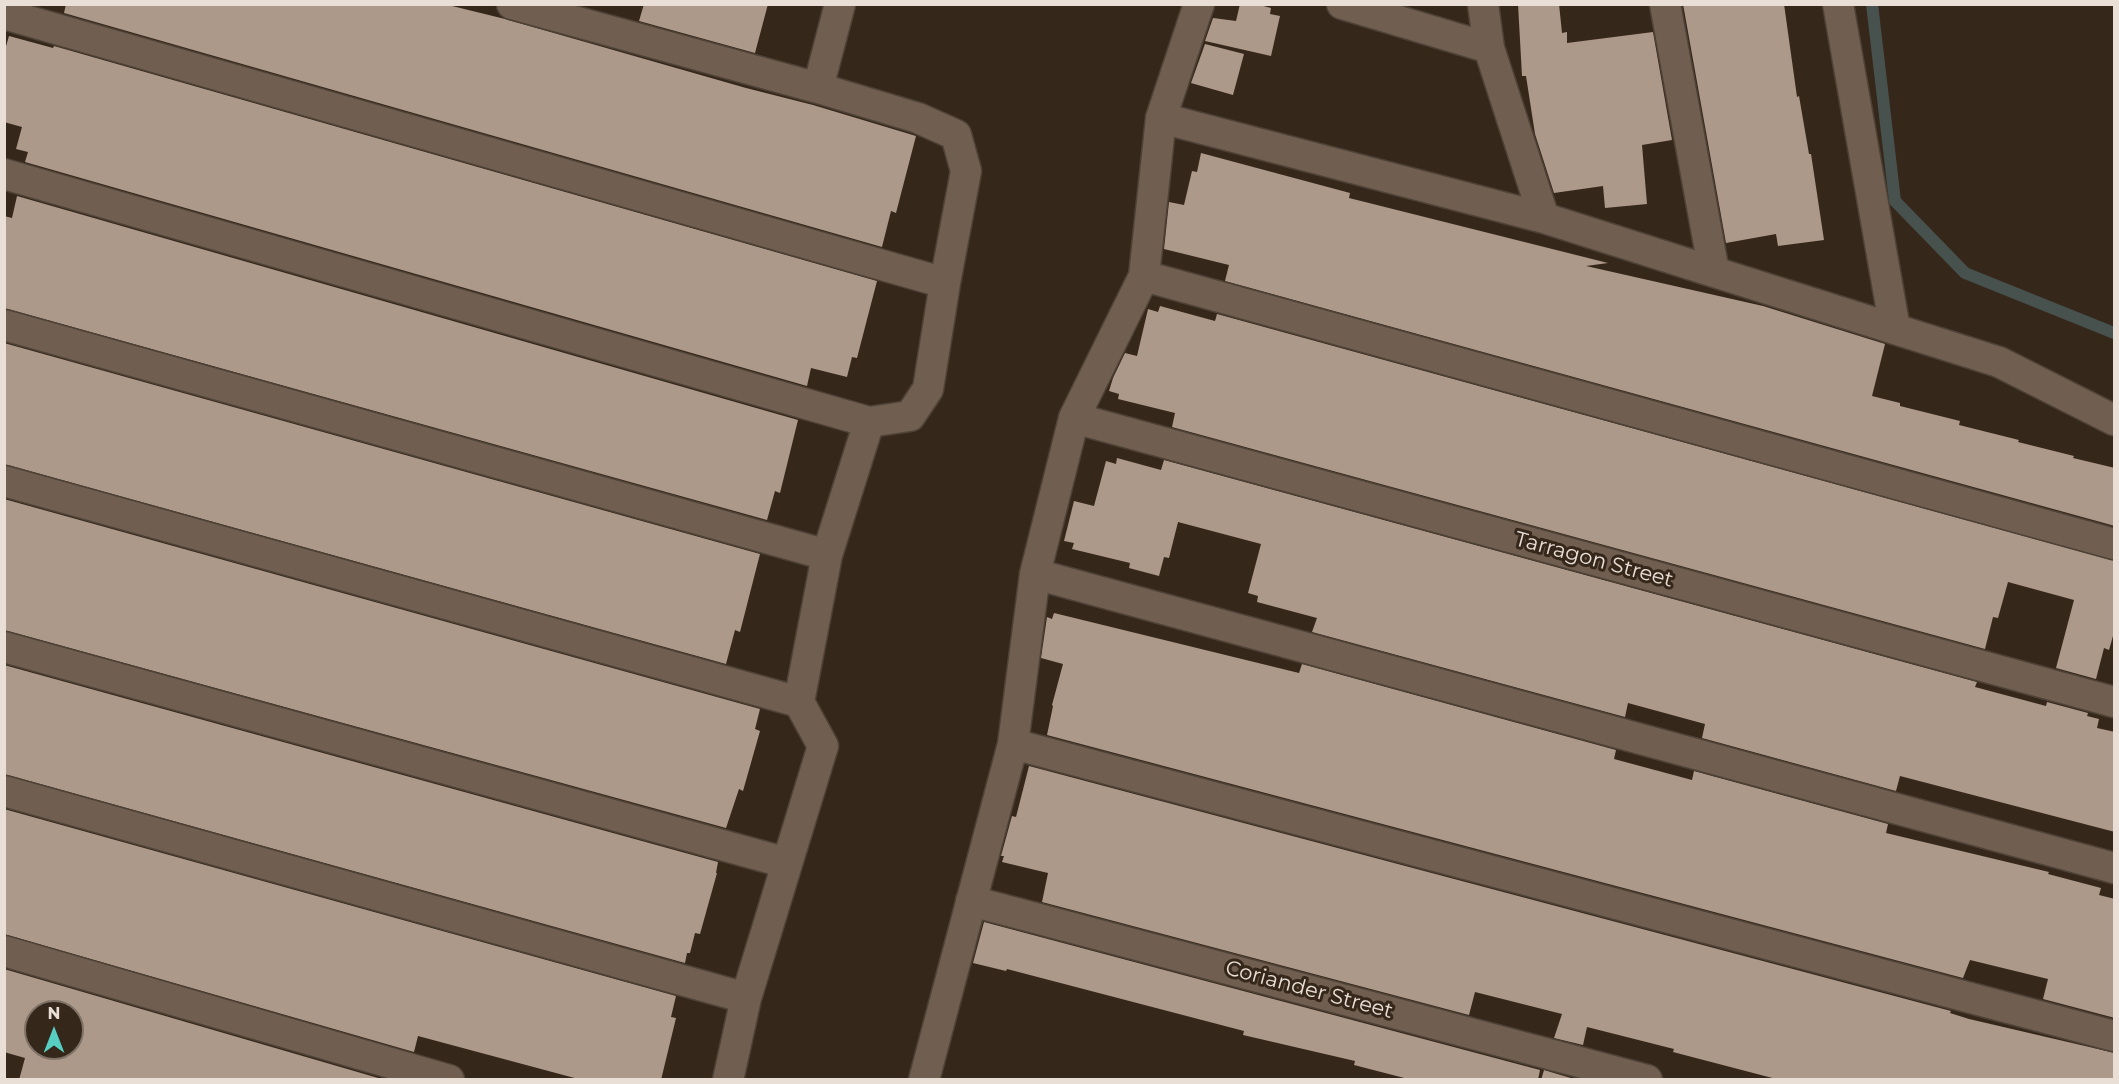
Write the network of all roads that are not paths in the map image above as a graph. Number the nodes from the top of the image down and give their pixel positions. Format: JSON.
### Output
{"nodes":[{"id":1,"x":512,"y":4,"type":"edge"},
{"id":2,"x":840,"y":4,"type":"edge"},
{"id":3,"x":1199,"y":4,"type":"edge"},
{"id":4,"x":1342,"y":4,"type":"edge"},
{"id":5,"x":1483,"y":4,"type":"edge"},
{"id":6,"x":1665,"y":4,"type":"edge"},
{"id":7,"x":1838,"y":4,"type":"edge"},
{"id":8,"x":4,"y":14,"type":"edge"},
{"id":9,"x":1488,"y":48,"type":"junction"},
{"id":10,"x":818,"y":88,"type":"junction"},
{"id":11,"x":1161,"y":118,"type":"junction"},
{"id":12,"x":4,"y":174,"type":"edge"},
{"id":13,"x":1544,"y":218,"type":"junction"},
{"id":14,"x":1714,"y":272,"type":"junction"},
{"id":15,"x":1143,"y":276,"type":"junction"},
{"id":16,"x":945,"y":283,"type":"junction"},
{"id":17,"x":4,"y":325,"type":"edge"},
{"id":18,"x":1895,"y":329,"type":"junction"},
{"id":19,"x":1074,"y":418,"type":"junction"},
{"id":20,"x":2115,"y":420,"type":"edge"},
{"id":21,"x":869,"y":422,"type":"junction"},
{"id":22,"x":4,"y":481,"type":"edge"},
{"id":23,"x":2115,"y":544,"type":"edge"},
{"id":24,"x":827,"y":555,"type":"junction"},
{"id":25,"x":1035,"y":574,"type":"junction"},
{"id":26,"x":4,"y":647,"type":"edge"},
{"id":27,"x":799,"y":702,"type":"junction"},
{"id":28,"x":2115,"y":702,"type":"edge"},
{"id":29,"x":1013,"y":744,"type":"junction"},
{"id":30,"x":4,"y":791,"type":"edge"},
{"id":31,"x":787,"y":863,"type":"junction"},
{"id":32,"x":2115,"y":868,"type":"edge"},
{"id":33,"x":971,"y":901,"type":"junction"},
{"id":34,"x":4,"y":951,"type":"edge"},
{"id":35,"x":747,"y":998,"type":"junction"},
{"id":36,"x":2115,"y":1036,"type":"edge"},
{"id":37,"x":449,"y":1080,"type":"edge"},
{"id":38,"x":728,"y":1080,"type":"edge"},
{"id":39,"x":924,"y":1080,"type":"edge"},
{"id":40,"x":1647,"y":1080,"type":"edge"}],
"edges":[{"from":1,"to":10,"type":"street"},
{"from":2,"to":10,"type":"street"},
{"from":3,"to":11,"type":"street"},
{"from":4,"to":9,"type":"street"},
{"from":5,"to":9,"type":"street"},
{"from":6,"to":14,"type":"street"},
{"from":7,"to":18,"type":"street"},
{"from":8,"to":16,"type":"street"},
{"from":9,"to":13,"type":"street"},
{"from":10,"to":16,"type":"street"},
{"from":11,"to":13,"type":"street"},
{"from":11,"to":15,"type":"street"},
{"from":12,"to":21,"type":"street"},
{"from":13,"to":14,"type":"street"},
{"from":14,"to":18,"type":"street"},
{"from":15,"to":19,"type":"street"},
{"from":15,"to":23,"type":"street"},
{"from":16,"to":21,"type":"street"},
{"from":17,"to":24,"type":"street"},
{"from":18,"to":20,"type":"street"},
{"from":19,"to":25,"type":"street"},
{"from":19,"to":28,"type":"street","name":"Tarragon Street"},
{"from":21,"to":24,"type":"street"},
{"from":22,"to":27,"type":"street"},
{"from":24,"to":27,"type":"street"},
{"from":25,"to":29,"type":"street"},
{"from":25,"to":32,"type":"street"},
{"from":26,"to":31,"type":"street"},
{"from":27,"to":31,"type":"street"},
{"from":29,"to":33,"type":"street"},
{"from":29,"to":36,"type":"street"},
{"from":30,"to":35,"type":"street"},
{"from":31,"to":35,"type":"street"},
{"from":33,"to":39,"type":"street"},
{"from":33,"to":40,"type":"street","name":"Coriander Street"},
{"from":34,"to":37,"type":"street"},
{"from":35,"to":38,"type":"street"}]}
